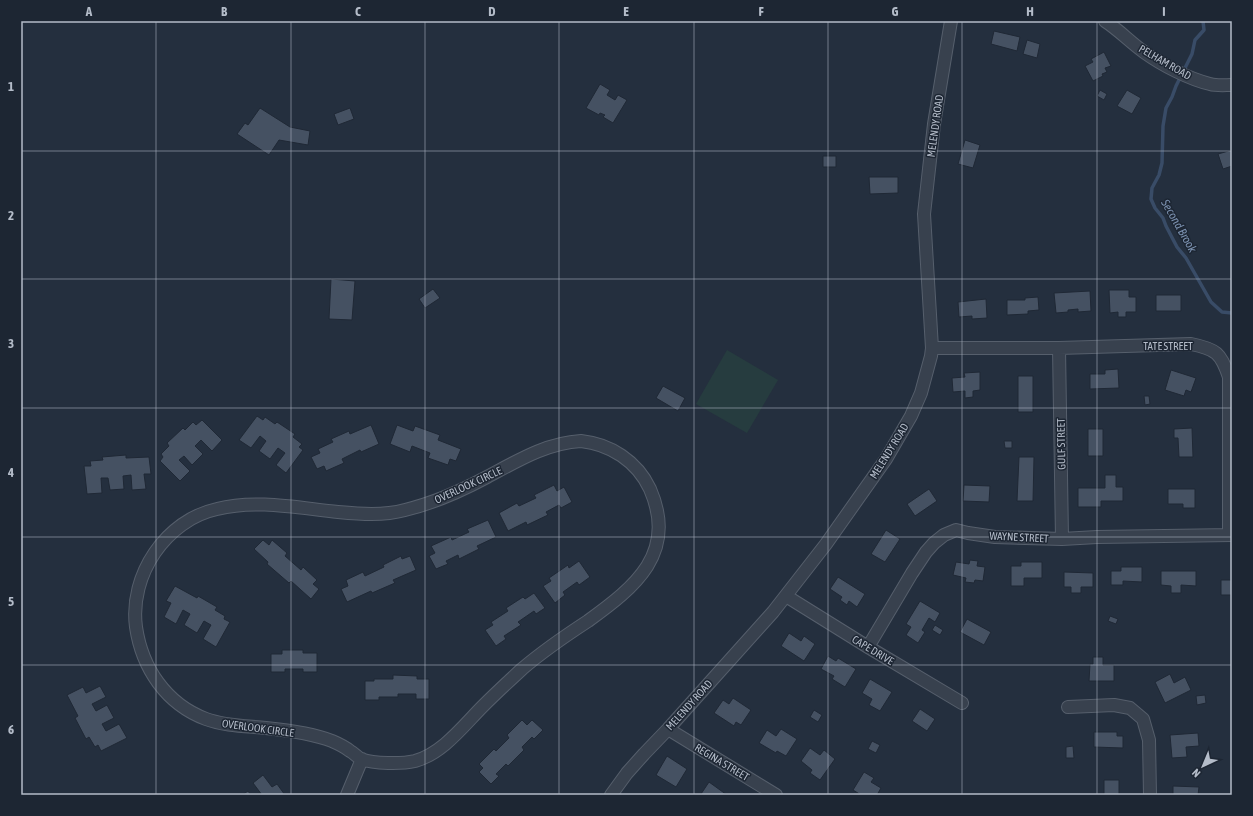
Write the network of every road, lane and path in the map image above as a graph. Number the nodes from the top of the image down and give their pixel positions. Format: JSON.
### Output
{"nodes":[{"id":1,"x":951,"y":21,"type":"edge"},
{"id":2,"x":1105,"y":21,"type":"edge"},
{"id":3,"x":1232,"y":85,"type":"edge"},
{"id":4,"x":932,"y":348,"type":"junction"},
{"id":5,"x":1059,"y":348,"type":"junction"},
{"id":6,"x":1231,"y":535,"type":"edge"},
{"id":7,"x":1062,"y":539,"type":"junction"},
{"id":8,"x":786,"y":596,"type":"junction"},
{"id":9,"x":868,"y":647,"type":"junction"},
{"id":10,"x":962,"y":703,"type":"dead end"},
{"id":11,"x":1068,"y":707,"type":"dead end"},
{"id":12,"x":668,"y":728,"type":"junction"},
{"id":13,"x":362,"y":759,"type":"junction"},
{"id":14,"x":347,"y":795,"type":"edge"},
{"id":15,"x":611,"y":795,"type":"edge"},
{"id":16,"x":776,"y":795,"type":"edge"},
{"id":17,"x":1150,"y":795,"type":"edge"}],
"edges":[{"from":1,"to":4,"type":"street","name":"MELENDY ROAD"},
{"from":2,"to":3,"type":"street","name":"PELHAM ROAD"},
{"from":4,"to":5,"type":"street","name":"TATE STREET"},
{"from":4,"to":8,"type":"street","name":"MELENDY ROAD"},
{"from":5,"to":6,"type":"street","name":"TATE STREET"},
{"from":5,"to":7,"type":"street","name":"GULF STREET"},
{"from":6,"to":7,"type":"street","name":"WAYNE STREET"},
{"from":7,"to":9,"type":"street","name":"WAYNE STREET"},
{"from":8,"to":9,"type":"street","name":"CAPE DRIVE"},
{"from":8,"to":12,"type":"street","name":"MELENDY ROAD"},
{"from":9,"to":10,"type":"street","name":"CAPE DRIVE"},
{"from":11,"to":17,"type":"street"},
{"from":12,"to":15,"type":"street","name":"MELENDY ROAD"},
{"from":12,"to":16,"type":"street","name":"REGINA STREET"},
{"from":13,"to":13,"type":"street","name":"OVERLOOK CIRCLE"},
{"from":13,"to":14,"type":"street"}]}
